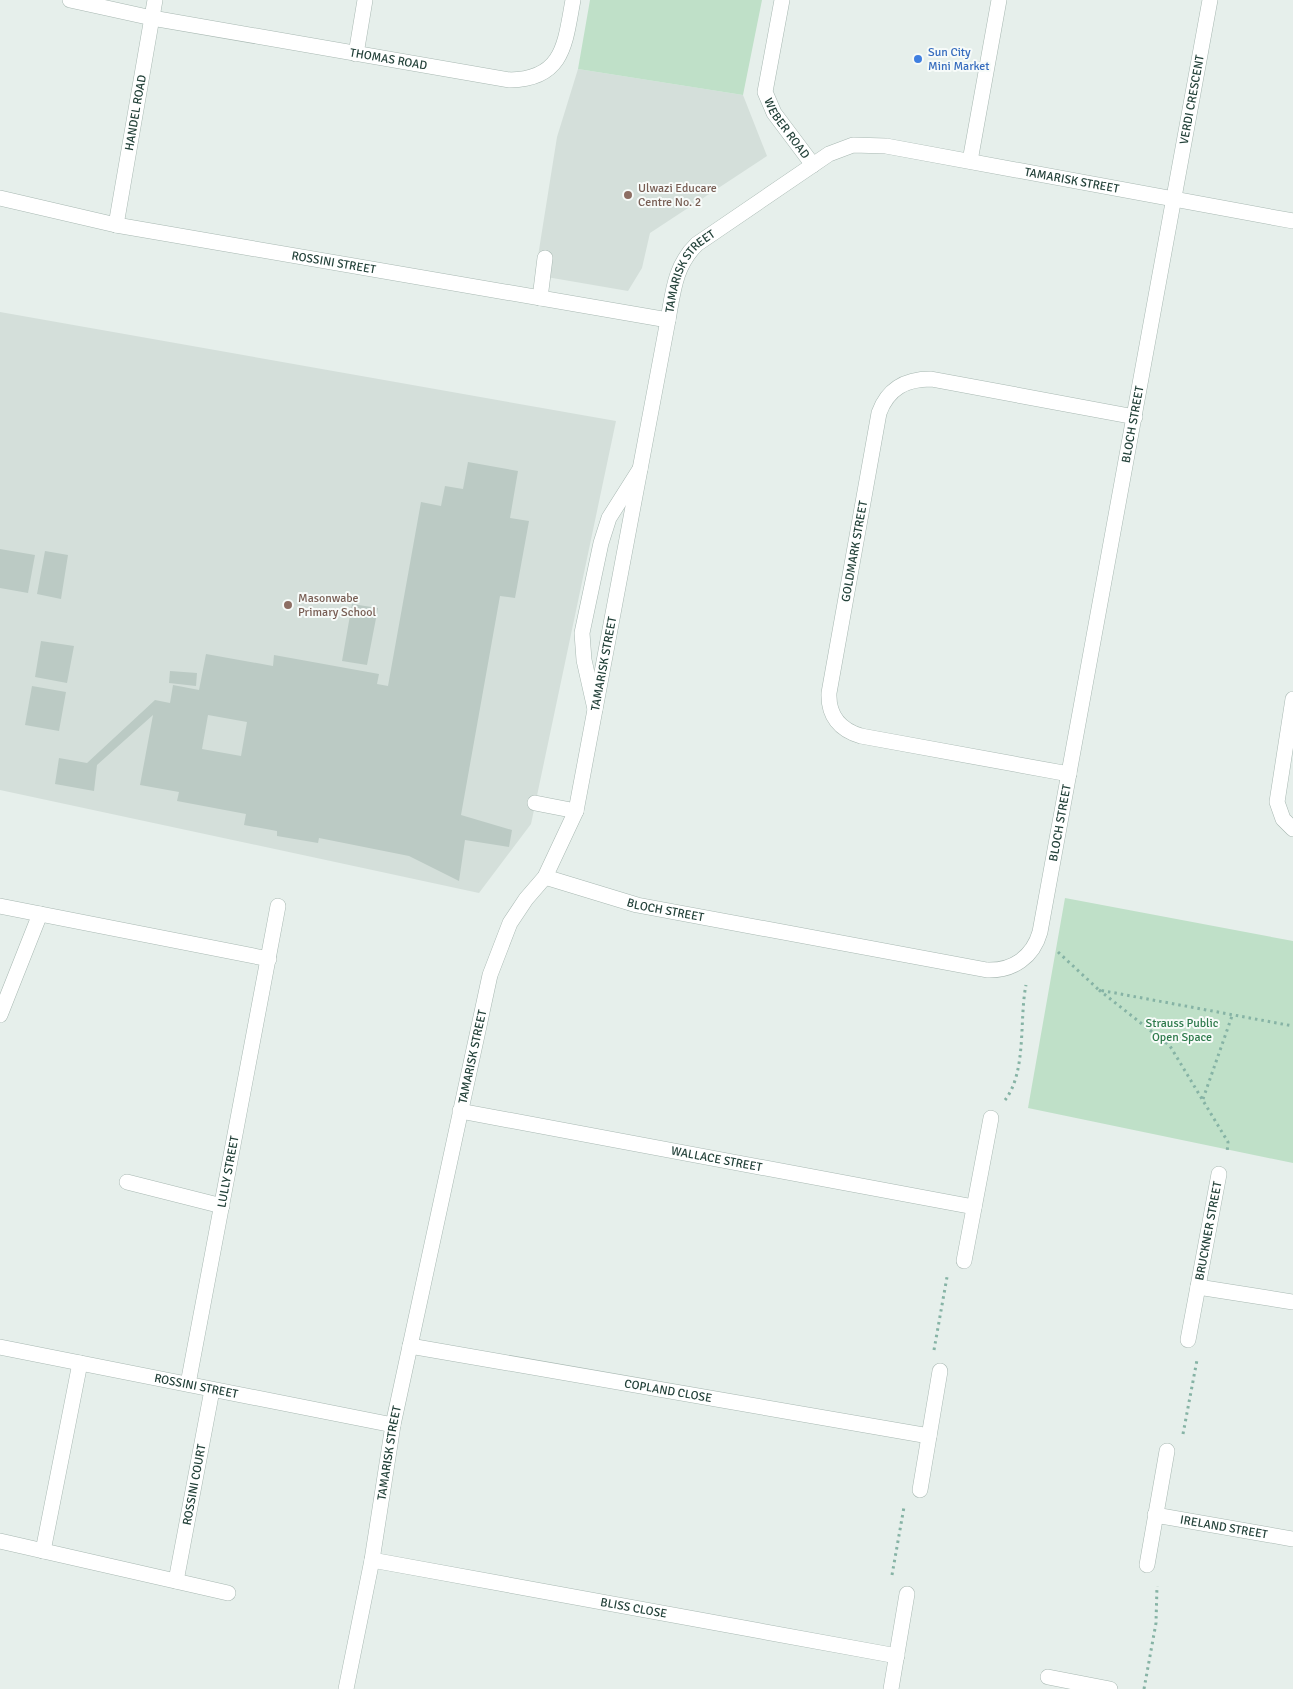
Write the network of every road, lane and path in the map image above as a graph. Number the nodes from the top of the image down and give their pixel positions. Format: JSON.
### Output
{"nodes":[{"id":1,"x":70,"y":0,"type":"edge"},
{"id":2,"x":155,"y":0,"type":"edge"},
{"id":3,"x":365,"y":0,"type":"edge"},
{"id":4,"x":573,"y":0,"type":"edge"},
{"id":5,"x":782,"y":0,"type":"edge"},
{"id":6,"x":999,"y":0,"type":"edge"},
{"id":7,"x":1210,"y":0,"type":"edge"},
{"id":8,"x":152,"y":18,"type":"junction"},
{"id":9,"x":356,"y":54,"type":"junction"},
{"id":10,"x":970,"y":161,"type":"junction"},
{"id":11,"x":813,"y":165,"type":"junction"},
{"id":12,"x":0,"y":198,"type":"edge"},
{"id":13,"x":1174,"y":199,"type":"junction"},
{"id":14,"x":1293,"y":221,"type":"edge"},
{"id":15,"x":116,"y":225,"type":"junction"},
{"id":16,"x":545,"y":258,"type":"dead end"},
{"id":17,"x":540,"y":298,"type":"junction"},
{"id":18,"x":668,"y":320,"type":"junction"},
{"id":19,"x":1135,"y":417,"type":"junction"},
{"id":20,"x":640,"y":469,"type":"junction"},
{"id":21,"x":1293,"y":699,"type":"edge"},
{"id":22,"x":595,"y":709,"type":"junction"},
{"id":23,"x":1069,"y":774,"type":"junction"},
{"id":24,"x":535,"y":803,"type":"dead end"},
{"id":25,"x":576,"y":811,"type":"junction"},
{"id":26,"x":1293,"y":829,"type":"edge"},
{"id":27,"x":546,"y":877,"type":"junction"},
{"id":28,"x":0,"y":906,"type":"edge"},
{"id":29,"x":278,"y":906,"type":"dead end"},
{"id":30,"x":40,"y":914,"type":"junction"},
{"id":31,"x":1037,"y":944,"type":"junction"},
{"id":32,"x":269,"y":959,"type":"junction"},
{"id":33,"x":1017,"y":964,"type":"junction"},
{"id":34,"x":1099,"y":990,"type":"junction"},
{"id":35,"x":0,"y":1015,"type":"edge"},
{"id":36,"x":1232,"y":1016,"type":"junction"},
{"id":37,"x":1293,"y":1026,"type":"edge"},
{"id":38,"x":1203,"y":1099,"type":"junction"},
{"id":39,"x":460,"y":1112,"type":"junction"},
{"id":40,"x":990,"y":1118,"type":"joint"},
{"id":41,"x":1228,"y":1142,"type":"dead end"},
{"id":42,"x":1219,"y":1174,"type":"dead end"},
{"id":43,"x":128,"y":1182,"type":"dead end"},
{"id":44,"x":222,"y":1206,"type":"junction"},
{"id":45,"x":974,"y":1207,"type":"junction"},
{"id":46,"x":964,"y":1261,"type":"joint"},
{"id":47,"x":1198,"y":1286,"type":"junction"},
{"id":48,"x":1293,"y":1302,"type":"edge"},
{"id":49,"x":1188,"y":1340,"type":"joint"},
{"id":50,"x":410,"y":1346,"type":"junction"},
{"id":51,"x":0,"y":1347,"type":"edge"},
{"id":52,"x":80,"y":1364,"type":"junction"},
{"id":53,"x":940,"y":1370,"type":"joint"},
{"id":54,"x":188,"y":1384,"type":"junction"},
{"id":55,"x":212,"y":1390,"type":"junction"},
{"id":56,"x":393,"y":1425,"type":"junction"},
{"id":57,"x":929,"y":1436,"type":"junction"},
{"id":58,"x":1167,"y":1450,"type":"joint"},
{"id":59,"x":920,"y":1490,"type":"joint"},
{"id":60,"x":1155,"y":1515,"type":"junction"},
{"id":61,"x":1293,"y":1539,"type":"edge"},
{"id":62,"x":0,"y":1542,"type":"edge"},
{"id":63,"x":43,"y":1551,"type":"junction"},
{"id":64,"x":372,"y":1560,"type":"junction"},
{"id":65,"x":1147,"y":1565,"type":"joint"},
{"id":66,"x":176,"y":1581,"type":"junction"},
{"id":67,"x":228,"y":1593,"type":"dead end"},
{"id":68,"x":907,"y":1594,"type":"joint"},
{"id":69,"x":896,"y":1656,"type":"junction"},
{"id":70,"x":1048,"y":1677,"type":"dead end"},
{"id":71,"x":346,"y":1689,"type":"edge"},
{"id":72,"x":891,"y":1689,"type":"edge"},
{"id":73,"x":1110,"y":1689,"type":"edge"},
{"id":74,"x":1144,"y":1689,"type":"edge"}],
"edges":[{"from":1,"to":8,"type":"street","name":"THOMAS ROAD"},
{"from":2,"to":8,"type":"street","name":"HANDEL ROAD"},
{"from":3,"to":9,"type":"street"},
{"from":4,"to":9,"type":"street","name":"THOMAS ROAD"},
{"from":5,"to":11,"type":"street","name":"WEBER ROAD"},
{"from":6,"to":10,"type":"street"},
{"from":7,"to":13,"type":"street","name":"VERDI CRESCENT"},
{"from":8,"to":9,"type":"street","name":"THOMAS ROAD"},
{"from":8,"to":15,"type":"street","name":"HANDEL ROAD"},
{"from":10,"to":11,"type":"street","name":"TAMARISK STREET"},
{"from":10,"to":13,"type":"street","name":"TAMARISK STREET"},
{"from":11,"to":18,"type":"street","name":"TAMARISK STREET"},
{"from":12,"to":15,"type":"street","name":"ROSSINI STREET"},
{"from":13,"to":14,"type":"street","name":"TAMARISK STREET"},
{"from":13,"to":19,"type":"street","name":"BLOCH STREET"},
{"from":15,"to":17,"type":"street","name":"ROSSINI STREET"},
{"from":16,"to":17,"type":"street"},
{"from":17,"to":18,"type":"street","name":"ROSSINI STREET"},
{"from":18,"to":20,"type":"street","name":"TAMARISK STREET"},
{"from":19,"to":23,"type":"street","name":"BLOCH STREET"},
{"from":19,"to":23,"type":"street","name":"GOLDMARK STREET"},
{"from":20,"to":22,"type":"street","name":"TAMARISK STREET"},
{"from":20,"to":22,"type":"street"},
{"from":21,"to":26,"type":"street"},
{"from":22,"to":25,"type":"street","name":"TAMARISK STREET"},
{"from":23,"to":31,"type":"street","name":"BLOCH STREET"},
{"from":24,"to":25,"type":"street"},
{"from":25,"to":27,"type":"street","name":"TAMARISK STREET"},
{"from":27,"to":33,"type":"street","name":"BLOCH STREET"},
{"from":27,"to":39,"type":"street","name":"TAMARISK STREET"},
{"from":28,"to":30,"type":"street"},
{"from":29,"to":32,"type":"street","name":"LULLY STREET"},
{"from":30,"to":32,"type":"street"},
{"from":30,"to":35,"type":"street"},
{"from":31,"to":33,"type":"street"},
{"from":31,"to":34,"type":"path"},
{"from":32,"to":44,"type":"street","name":"LULLY STREET"},
{"from":33,"to":40,"type":"path"},
{"from":34,"to":36,"type":"path"},
{"from":34,"to":38,"type":"path"},
{"from":36,"to":37,"type":"path"},
{"from":36,"to":38,"type":"path"},
{"from":38,"to":41,"type":"path"},
{"from":39,"to":45,"type":"street","name":"WALLACE STREET"},
{"from":39,"to":50,"type":"street","name":"TAMARISK STREET"},
{"from":40,"to":45,"type":"street"},
{"from":42,"to":47,"type":"street","name":"BRUCKNER STREET"},
{"from":43,"to":44,"type":"street"},
{"from":44,"to":54,"type":"street","name":"LULLY STREET"},
{"from":45,"to":46,"type":"street"},
{"from":46,"to":53,"type":"path"},
{"from":47,"to":48,"type":"street","name":"BRUCKNER STREET"},
{"from":47,"to":49,"type":"street","name":"BRUCKNER STREET"},
{"from":49,"to":58,"type":"path"},
{"from":50,"to":56,"type":"street","name":"TAMARISK STREET"},
{"from":50,"to":57,"type":"street","name":"COPLAND CLOSE"},
{"from":51,"to":52,"type":"street","name":"ROSSINI STREET"},
{"from":52,"to":54,"type":"street","name":"ROSSINI STREET"},
{"from":52,"to":63,"type":"street"},
{"from":53,"to":57,"type":"street"},
{"from":54,"to":55,"type":"street","name":"ROSSINI STREET"},
{"from":55,"to":56,"type":"street","name":"ROSSINI STREET"},
{"from":55,"to":66,"type":"street","name":"ROSSINI COURT"},
{"from":56,"to":64,"type":"street","name":"TAMARISK STREET"},
{"from":57,"to":59,"type":"street"},
{"from":58,"to":60,"type":"street"},
{"from":59,"to":68,"type":"path"},
{"from":60,"to":61,"type":"street","name":"IRELAND STREET"},
{"from":60,"to":65,"type":"street"},
{"from":62,"to":63,"type":"street"},
{"from":63,"to":66,"type":"street"},
{"from":64,"to":69,"type":"street","name":"BLISS CLOSE"},
{"from":64,"to":71,"type":"street","name":"TAMARISK STREET"},
{"from":65,"to":74,"type":"path"},
{"from":66,"to":67,"type":"street"},
{"from":68,"to":69,"type":"street"},
{"from":69,"to":72,"type":"street"},
{"from":70,"to":73,"type":"street"}]}
